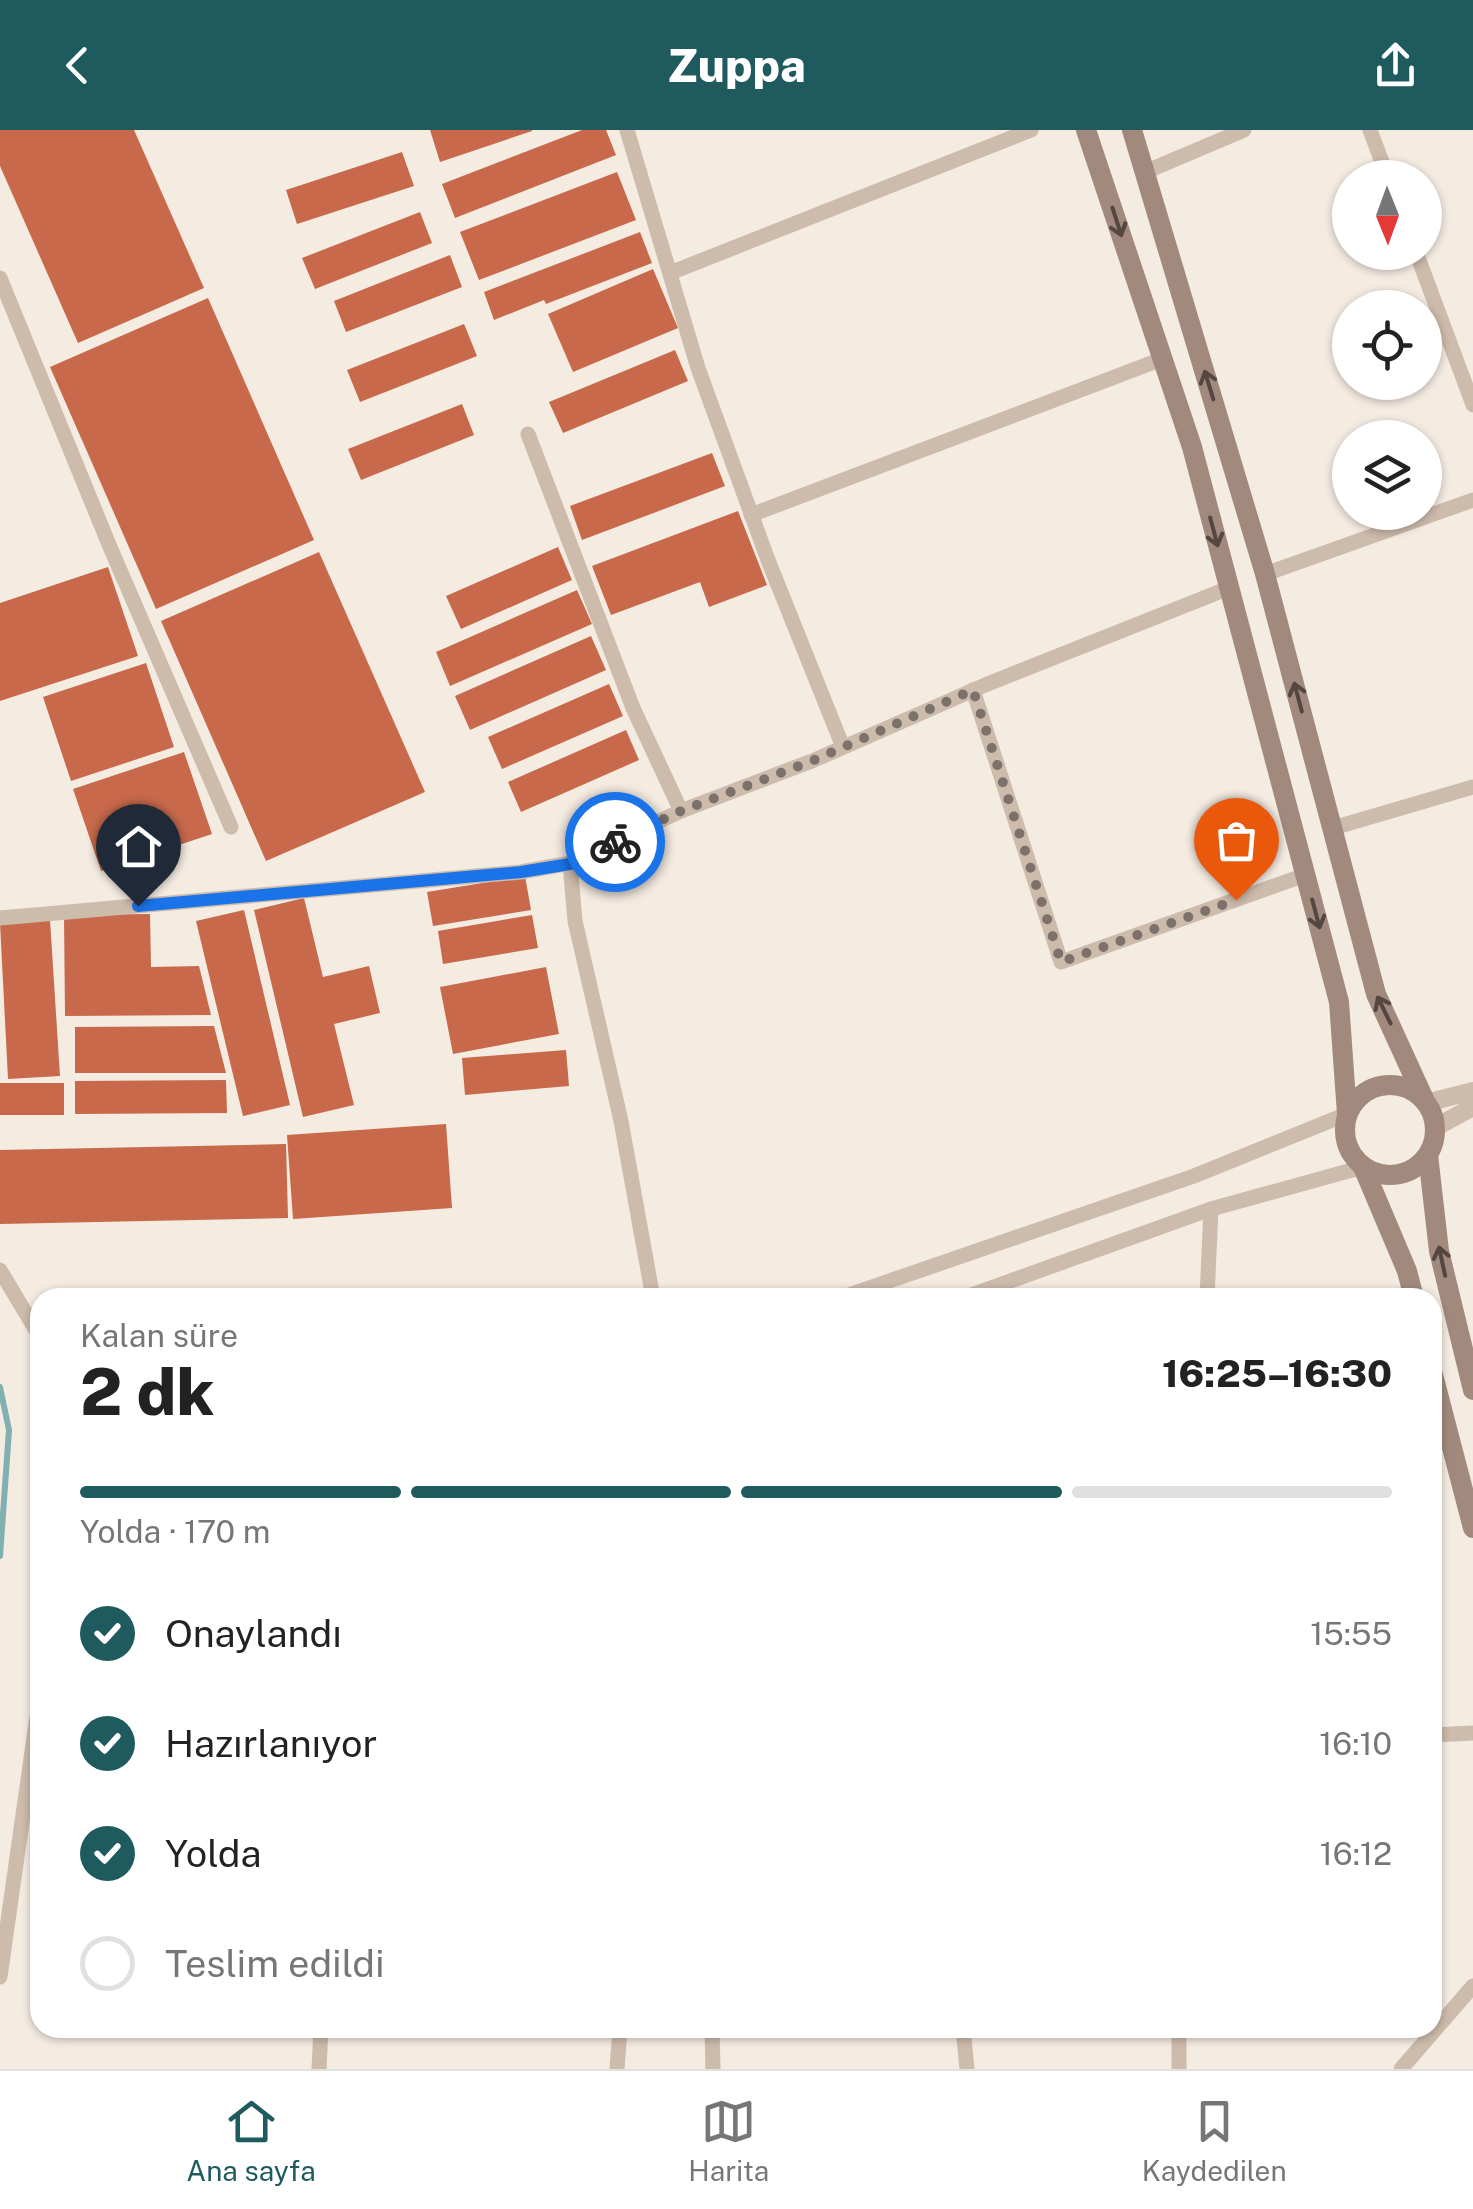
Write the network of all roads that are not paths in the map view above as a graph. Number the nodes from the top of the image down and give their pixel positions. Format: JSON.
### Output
{"nodes":[{"id":1,"x":627,"y":130,"type":"edge"},
{"id":2,"x":1030,"y":130,"type":"edge"},
{"id":3,"x":1086,"y":130,"type":"edge"},
{"id":4,"x":1132,"y":130,"type":"edge"},
{"id":5,"x":1244,"y":130,"type":"edge"},
{"id":6,"x":1370,"y":130,"type":"edge"},
{"id":7,"x":1381,"y":160,"type":"edge"},
{"id":8,"x":1146,"y":172,"type":"junction"},
{"id":9,"x":1423,"y":270,"type":"edge"},
{"id":10,"x":670,"y":273,"type":"junction"},
{"id":11,"x":0,"y":278,"type":"edge"},
{"id":12,"x":1162,"y":359,"type":"junction"},
{"id":13,"x":1473,"y":405,"type":"edge"},
{"id":14,"x":528,"y":434,"type":"dead end"},
{"id":15,"x":1473,"y":500,"type":"edge"},
{"id":16,"x":751,"y":514,"type":"junction"},
{"id":17,"x":1265,"y":574,"type":"junction"},
{"id":18,"x":1228,"y":588,"type":"junction"},
{"id":19,"x":973,"y":690,"type":"junction"},
{"id":20,"x":843,"y":747,"type":"junction"},
{"id":21,"x":1473,"y":787,"type":"edge"},
{"id":22,"x":681,"y":811,"type":"junction"},
{"id":23,"x":232,"y":827,"type":"dead end"},
{"id":24,"x":1333,"y":828,"type":"junction"},
{"id":25,"x":570,"y":864,"type":"junction"},
{"id":26,"x":1305,"y":875,"type":"junction"},
{"id":27,"x":0,"y":918,"type":"edge"},
{"id":28,"x":1473,"y":1091,"type":"edge"},
{"id":29,"x":1425,"y":1101,"type":"junction"},
{"id":30,"x":1473,"y":1107,"type":"edge"},
{"id":31,"x":1346,"y":1114,"type":"junction"},
{"id":32,"x":1436,"y":1127,"type":"junction"},
{"id":33,"x":1428,"y":1155,"type":"junction"},
{"id":34,"x":1363,"y":1167,"type":"junction"},
{"id":35,"x":1211,"y":1210,"type":"junction"},
{"id":36,"x":0,"y":1270,"type":"edge"},
{"id":37,"x":650,"y":1288,"type":"edge"},
{"id":38,"x":896,"y":1288,"type":"edge"},
{"id":39,"x":991,"y":1288,"type":"edge"},
{"id":40,"x":1207,"y":1288,"type":"edge"},
{"id":41,"x":1411,"y":1288,"type":"edge"},
{"id":42,"x":30,"y":1320,"type":"edge"},
{"id":43,"x":1473,"y":1390,"type":"edge"},
{"id":44,"x":1442,"y":1409,"type":"edge"},
{"id":45,"x":1473,"y":1528,"type":"edge"},
{"id":46,"x":1473,"y":1733,"type":"edge"},
{"id":47,"x":1442,"y":1735,"type":"edge"},
{"id":48,"x":30,"y":1794,"type":"edge"},
{"id":49,"x":0,"y":1977,"type":"edge"},
{"id":50,"x":1473,"y":1986,"type":"edge"},
{"id":51,"x":1442,"y":2022,"type":"edge"},
{"id":52,"x":321,"y":2038,"type":"edge"},
{"id":53,"x":620,"y":2038,"type":"edge"},
{"id":54,"x":712,"y":2038,"type":"edge"},
{"id":55,"x":964,"y":2038,"type":"edge"},
{"id":56,"x":1179,"y":2038,"type":"edge"},
{"id":57,"x":1428,"y":2038,"type":"edge"},
{"id":58,"x":319,"y":2069,"type":"edge"},
{"id":59,"x":618,"y":2069,"type":"edge"},
{"id":60,"x":713,"y":2069,"type":"edge"},
{"id":61,"x":967,"y":2069,"type":"edge"},
{"id":62,"x":1179,"y":2069,"type":"edge"},
{"id":63,"x":1401,"y":2069,"type":"edge"}],
"edges":[{"from":1,"to":10,"type":"street"},
{"from":2,"to":10,"type":"street"},
{"from":3,"to":12,"type":"main road","one_way":true},
{"from":4,"to":8,"type":"main road"},
{"from":5,"to":8,"type":"street"},
{"from":6,"to":7,"type":"street"},
{"from":17,"to":8,"type":"main road","one_way":true},
{"from":9,"to":13,"type":"street"},
{"from":10,"to":16,"type":"street"},
{"from":11,"to":23,"type":"street"},
{"from":12,"to":16,"type":"street"},
{"from":12,"to":18,"type":"main road","one_way":true},
{"from":14,"to":22,"type":"street"},
{"from":15,"to":17,"type":"street"},
{"from":16,"to":20,"type":"street"},
{"from":24,"to":17,"type":"main road","one_way":true},
{"from":18,"to":19,"type":"street"},
{"from":18,"to":26,"type":"main road"},
{"from":19,"to":20,"type":"street"},
{"from":19,"to":26,"type":"street"},
{"from":20,"to":22,"type":"street"},
{"from":21,"to":24,"type":"street"},
{"from":22,"to":25,"type":"street"},
{"from":29,"to":24,"type":"main road","one_way":true},
{"from":25,"to":27,"type":"street"},
{"from":25,"to":37,"type":"street"},
{"from":26,"to":31,"type":"main road","one_way":true},
{"from":28,"to":29,"type":"street"},
{"from":29,"to":31,"type":"main road"},
{"from":29,"to":32,"type":"main road"},
{"from":30,"to":32,"type":"street"},
{"from":31,"to":34,"type":"main road"},
{"from":31,"to":38,"type":"street"},
{"from":32,"to":33,"type":"main road"},
{"from":33,"to":34,"type":"main road"},
{"from":43,"to":33,"type":"main road","one_way":true},
{"from":34,"to":35,"type":"street"},
{"from":34,"to":41,"type":"main road"},
{"from":35,"to":39,"type":"street"},
{"from":35,"to":40,"type":"street"},
{"from":36,"to":42,"type":"street"},
{"from":44,"to":45,"type":"main road"},
{"from":46,"to":47,"type":"street"},
{"from":48,"to":49,"type":"street"},
{"from":50,"to":51,"type":"street"},
{"from":52,"to":58,"type":"street"},
{"from":53,"to":59,"type":"street"},
{"from":54,"to":60,"type":"street"},
{"from":55,"to":61,"type":"street"},
{"from":56,"to":62,"type":"street"},
{"from":57,"to":63,"type":"street"}]}
